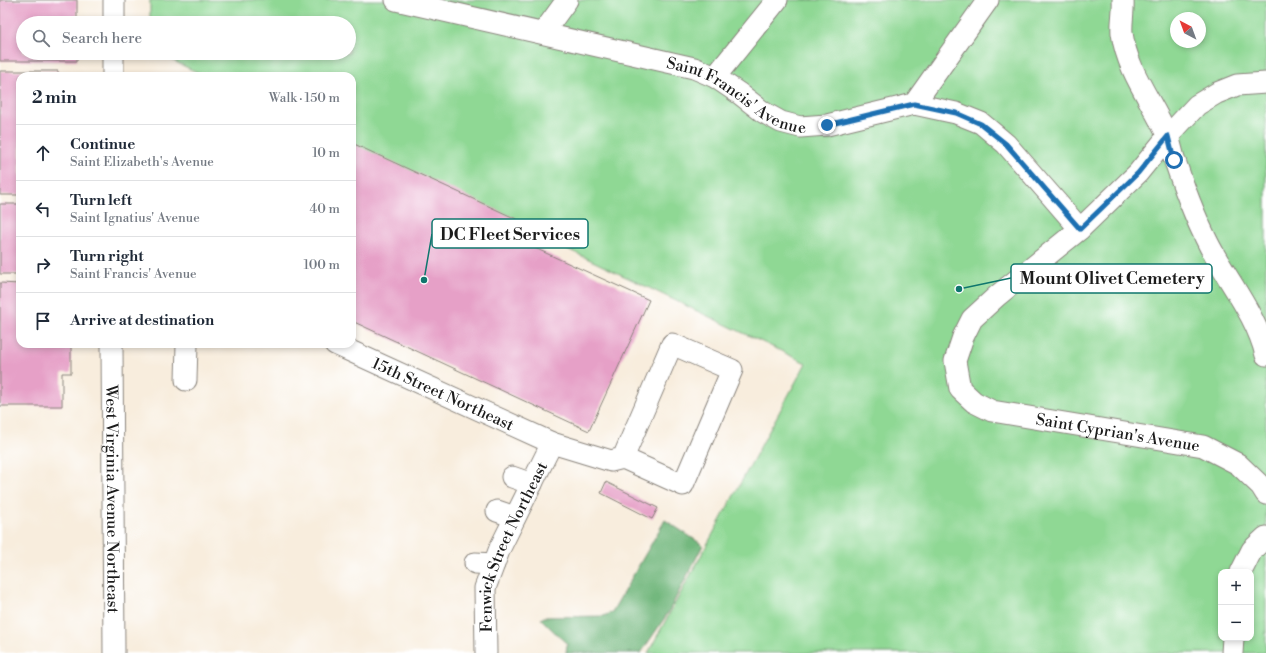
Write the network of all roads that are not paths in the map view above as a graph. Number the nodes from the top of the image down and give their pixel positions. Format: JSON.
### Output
{"nodes":[{"id":1,"x":114,"y":0,"type":"edge"},
{"id":2,"x":396,"y":0,"type":"edge"},
{"id":3,"x":567,"y":0,"type":"edge"},
{"id":4,"x":777,"y":0,"type":"edge"},
{"id":5,"x":988,"y":0,"type":"edge"},
{"id":6,"x":1123,"y":0,"type":"edge"},
{"id":7,"x":114,"y":16,"type":"edge"},
{"id":8,"x":543,"y":33,"type":"junction"},
{"id":9,"x":113,"y":60,"type":"edge"},
{"id":10,"x":113,"y":72,"type":"edge"},
{"id":11,"x":715,"y":77,"type":"junction"},
{"id":12,"x":1266,"y":83,"type":"edge"},
{"id":13,"x":914,"y":104,"type":"junction"},
{"id":14,"x":1168,"y":136,"type":"junction"},
{"id":15,"x":1080,"y":229,"type":"junction"},
{"id":16,"x":112,"y":348,"type":"edge"},
{"id":17,"x":186,"y":348,"type":"edge"},
{"id":18,"x":344,"y":348,"type":"edge"},
{"id":19,"x":1266,"y":355,"type":"edge"},
{"id":20,"x":186,"y":380,"type":"dead end"},
{"id":21,"x":552,"y":443,"type":"junction"},
{"id":22,"x":623,"y":458,"type":"junction"},
{"id":23,"x":512,"y":477,"type":"dead end"},
{"id":24,"x":532,"y":484,"type":"junction"},
{"id":25,"x":1266,"y":494,"type":"edge"},
{"id":26,"x":1266,"y":537,"type":"edge"},
{"id":27,"x":1242,"y":569,"type":"edge"},
{"id":28,"x":1233,"y":641,"type":"edge"},
{"id":29,"x":114,"y":653,"type":"edge"},
{"id":30,"x":486,"y":653,"type":"edge"},
{"id":31,"x":1232,"y":653,"type":"edge"}],
"edges":[{"from":1,"to":7,"type":"street"},
{"from":2,"to":8,"type":"street","name":"Saint Francis' Avenue"},
{"from":3,"to":8,"type":"street"},
{"from":4,"to":11,"type":"street"},
{"from":5,"to":13,"type":"street"},
{"from":6,"to":14,"type":"street"},
{"from":8,"to":11,"type":"street","name":"Saint Francis' Avenue"},
{"from":9,"to":10,"type":"street"},
{"from":11,"to":13,"type":"street","name":"Saint Francis' Avenue"},
{"from":12,"to":14,"type":"street"},
{"from":13,"to":15,"type":"street","name":"Saint Francis' Avenue"},
{"from":14,"to":15,"type":"street"},
{"from":14,"to":19,"type":"street"},
{"from":15,"to":25,"type":"street","name":"Saint Cyprian's Avenue"},
{"from":16,"to":29,"type":"street","name":"West Virginia Avenue Northeast"},
{"from":17,"to":20,"type":"street"},
{"from":18,"to":21,"type":"street","name":"15th Street Northeast"},
{"from":21,"to":22,"type":"street","name":"15th Street Northeast"},
{"from":21,"to":24,"type":"street","name":"Fenwick Street Northeast"},
{"from":22,"to":22,"type":"street"},
{"from":23,"to":24,"type":"street"},
{"from":24,"to":30,"type":"street","name":"Fenwick Street Northeast"},
{"from":26,"to":27,"type":"street"},
{"from":28,"to":31,"type":"street"}]}
